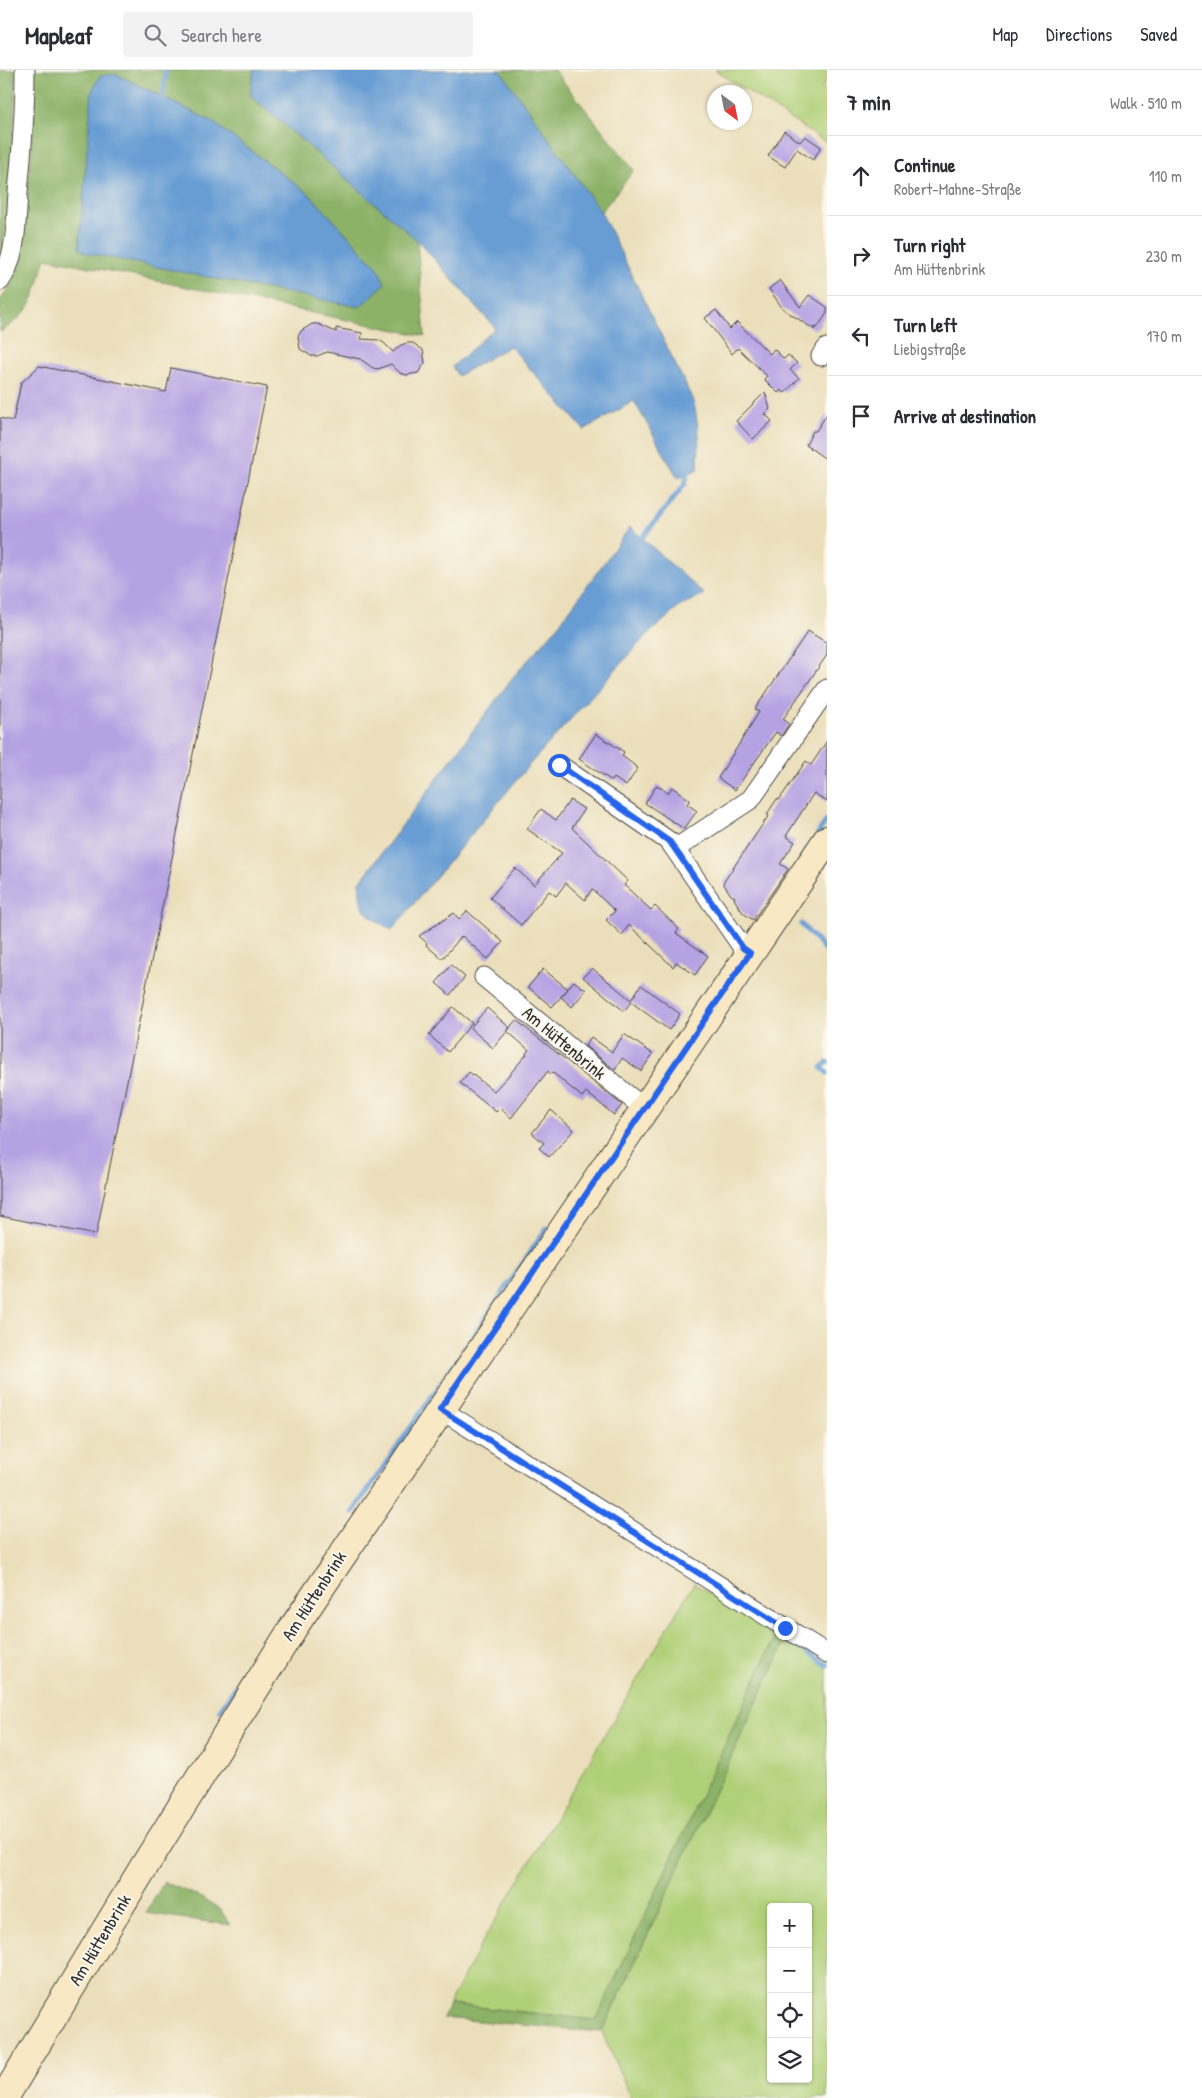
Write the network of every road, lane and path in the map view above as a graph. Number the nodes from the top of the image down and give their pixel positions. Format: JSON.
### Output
{"nodes":[{"id":1,"x":25,"y":70,"type":"edge"},
{"id":2,"x":0,"y":281,"type":"edge"},
{"id":3,"x":827,"y":688,"type":"edge"},
{"id":4,"x":559,"y":765,"type":"dead end"},
{"id":5,"x":827,"y":840,"type":"edge"},
{"id":6,"x":675,"y":849,"type":"junction"},
{"id":7,"x":750,"y":953,"type":"junction"},
{"id":8,"x":484,"y":977,"type":"dead end"},
{"id":9,"x":645,"y":1108,"type":"junction"},
{"id":10,"x":440,"y":1409,"type":"junction"},
{"id":11,"x":827,"y":1654,"type":"edge"},
{"id":12,"x":4,"y":2098,"type":"edge"}],
"edges":[{"from":1,"to":2,"type":"street"},
{"from":3,"to":6,"type":"street"},
{"from":4,"to":6,"type":"street"},
{"from":5,"to":7,"type":"street","name":"Am Hüttenbrink"},
{"from":6,"to":7,"type":"street"},
{"from":7,"to":9,"type":"street","name":"Am Hüttenbrink"},
{"from":8,"to":9,"type":"street","name":"Am Hüttenbrink"},
{"from":9,"to":10,"type":"street","name":"Am Hüttenbrink"},
{"from":10,"to":11,"type":"street"},
{"from":10,"to":12,"type":"street","name":"Am Hüttenbrink"}]}
